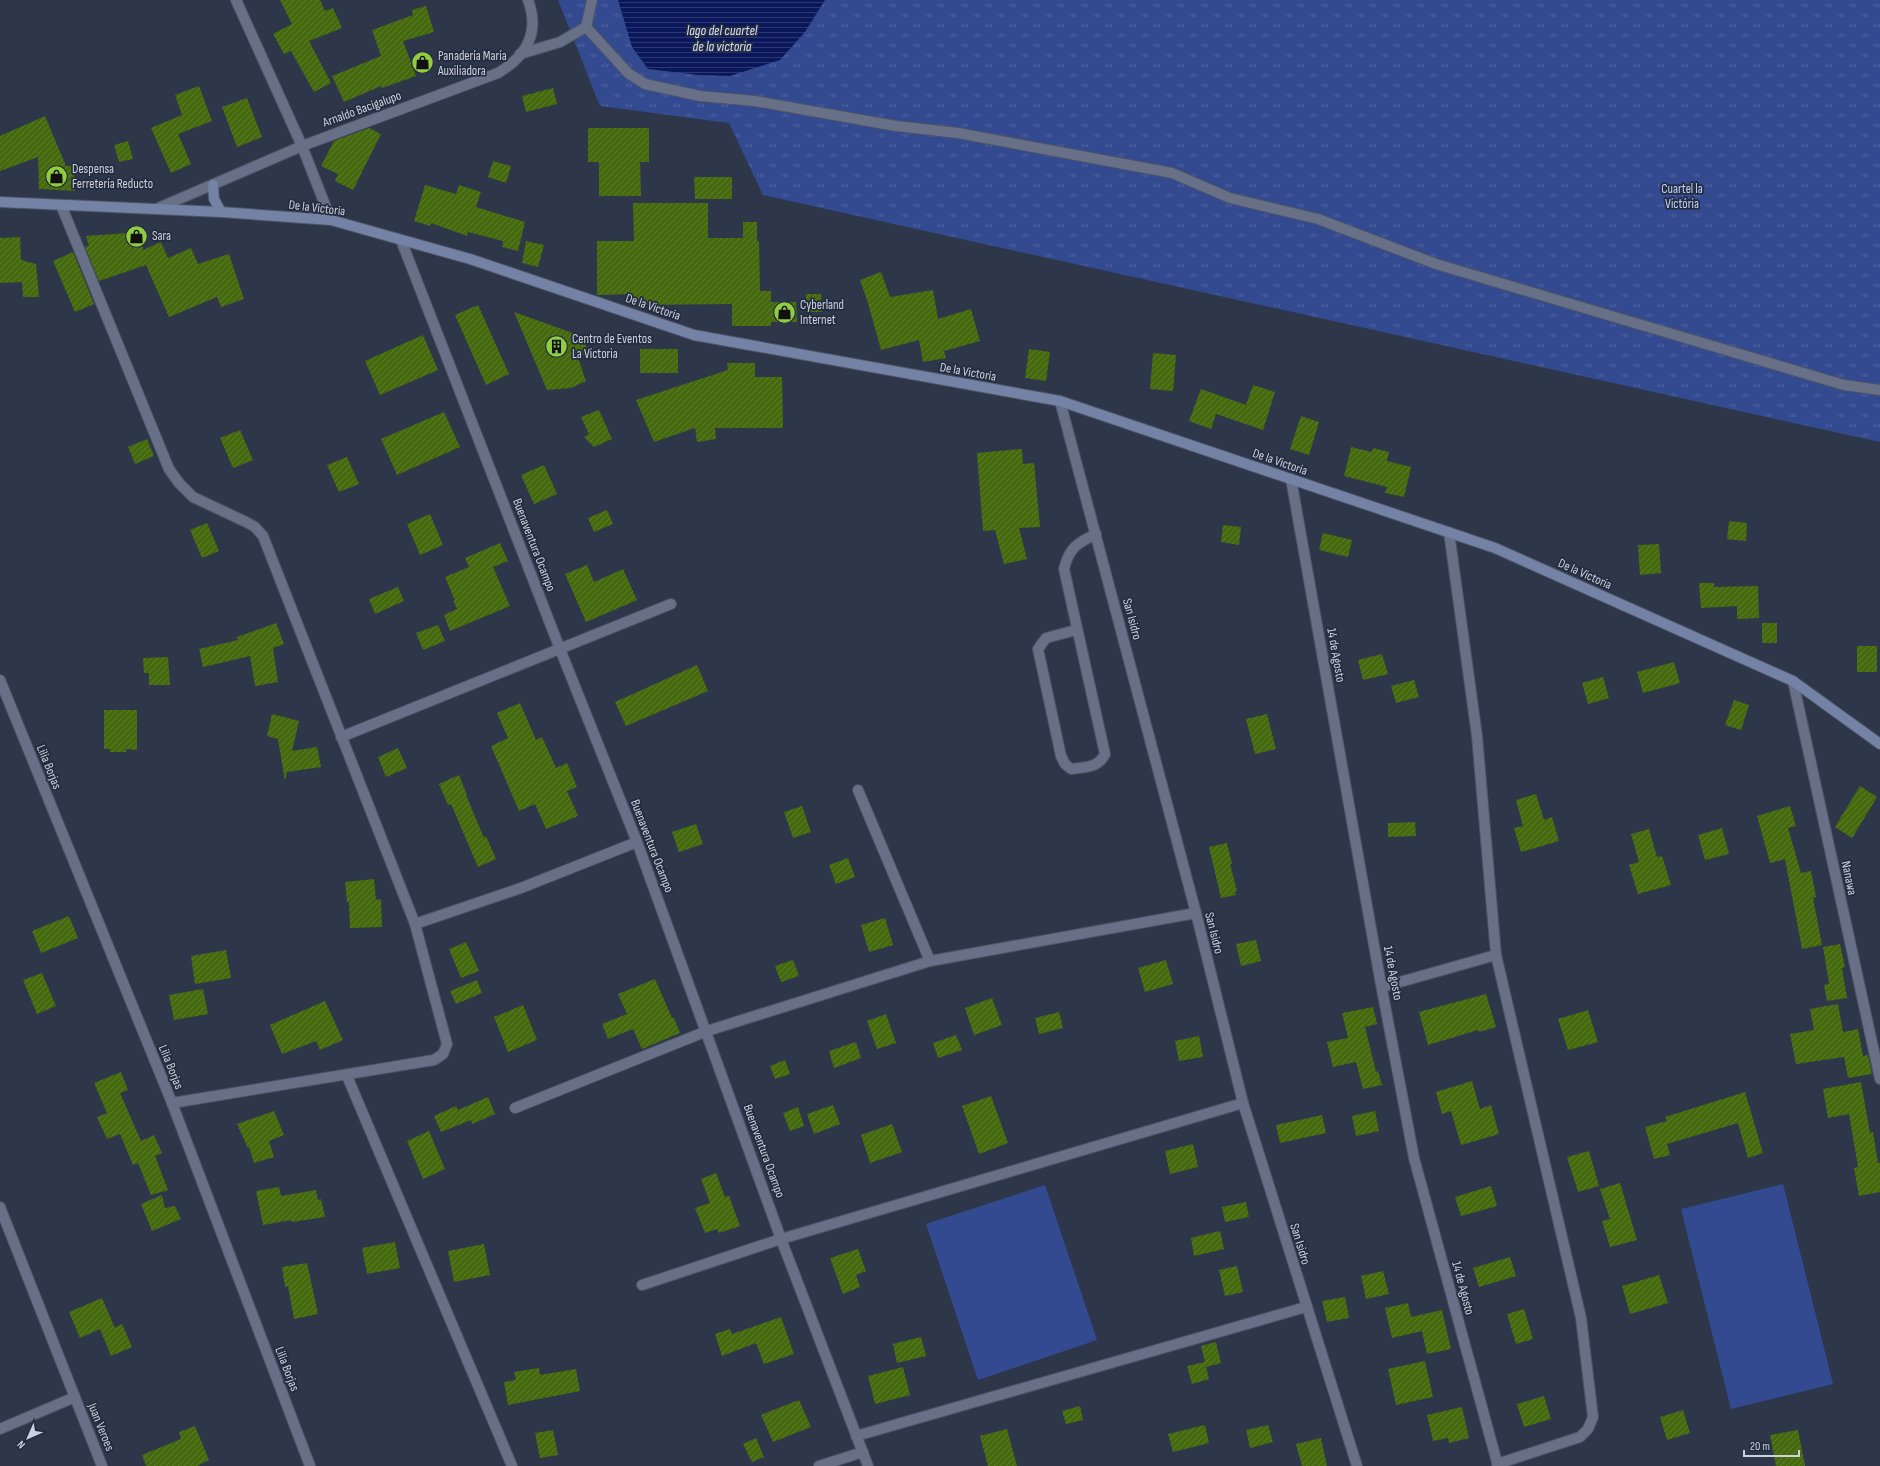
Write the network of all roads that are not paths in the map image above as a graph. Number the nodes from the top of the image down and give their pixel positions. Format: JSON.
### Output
{"nodes":[{"id":1,"x":236,"y":0,"type":"edge"},
{"id":2,"x":528,"y":0,"type":"edge"},
{"id":3,"x":592,"y":0,"type":"edge"},
{"id":4,"x":586,"y":27,"type":"junction"},
{"id":5,"x":520,"y":54,"type":"junction"},
{"id":6,"x":302,"y":146,"type":"junction"},
{"id":7,"x":213,"y":186,"type":"junction"},
{"id":8,"x":0,"y":202,"type":"edge"},
{"id":9,"x":61,"y":205,"type":"junction"},
{"id":10,"x":156,"y":209,"type":"junction"},
{"id":11,"x":221,"y":212,"type":"junction"},
{"id":12,"x":331,"y":220,"type":"junction"},
{"id":13,"x":401,"y":240,"type":"junction"},
{"id":14,"x":1880,"y":390,"type":"edge"},
{"id":15,"x":1060,"y":402,"type":"junction"},
{"id":16,"x":1291,"y":479,"type":"junction"},
{"id":17,"x":1449,"y":532,"type":"junction"},
{"id":18,"x":1096,"y":534,"type":"junction"},
{"id":19,"x":671,"y":604,"type":"dead end"},
{"id":20,"x":1076,"y":630,"type":"junction"},
{"id":21,"x":560,"y":649,"type":"junction"},
{"id":22,"x":0,"y":680,"type":"edge"},
{"id":23,"x":1793,"y":682,"type":"junction"},
{"id":24,"x":341,"y":737,"type":"junction"},
{"id":25,"x":1880,"y":744,"type":"edge"},
{"id":26,"x":858,"y":790,"type":"dead end"},
{"id":27,"x":638,"y":842,"type":"junction"},
{"id":28,"x":1196,"y":913,"type":"junction"},
{"id":29,"x":414,"y":924,"type":"junction"},
{"id":30,"x":1496,"y":955,"type":"junction"},
{"id":31,"x":930,"y":961,"type":"junction"},
{"id":32,"x":1382,"y":987,"type":"junction"},
{"id":33,"x":707,"y":1031,"type":"junction"},
{"id":34,"x":347,"y":1076,"type":"junction"},
{"id":35,"x":1880,"y":1079,"type":"edge"},
{"id":36,"x":172,"y":1103,"type":"junction"},
{"id":37,"x":1243,"y":1103,"type":"junction"},
{"id":38,"x":515,"y":1108,"type":"dead end"},
{"id":39,"x":0,"y":1207,"type":"edge"},
{"id":40,"x":781,"y":1239,"type":"junction"},
{"id":41,"x":642,"y":1285,"type":"dead end"},
{"id":42,"x":1306,"y":1307,"type":"junction"},
{"id":43,"x":75,"y":1397,"type":"junction"},
{"id":44,"x":0,"y":1429,"type":"edge"},
{"id":45,"x":856,"y":1436,"type":"junction"},
{"id":46,"x":863,"y":1452,"type":"junction"},
{"id":47,"x":1497,"y":1465,"type":"edge"},
{"id":48,"x":102,"y":1466,"type":"edge"},
{"id":49,"x":310,"y":1466,"type":"edge"},
{"id":50,"x":512,"y":1466,"type":"edge"},
{"id":51,"x":819,"y":1466,"type":"edge"},
{"id":52,"x":868,"y":1466,"type":"edge"},
{"id":53,"x":1357,"y":1466,"type":"edge"}],
"edges":[{"from":1,"to":6,"type":"street"},
{"from":2,"to":5,"type":"street","name":"Arnaldo Bacigalupo"},
{"from":3,"to":4,"type":"street"},
{"from":4,"to":5,"type":"street"},
{"from":4,"to":14,"type":"street"},
{"from":5,"to":6,"type":"street","name":"Arnaldo Bacigalupo"},
{"from":6,"to":7,"type":"street","name":"Arnaldo Bacigalupo"},
{"from":6,"to":12,"type":"street"},
{"from":7,"to":10,"type":"street","name":"Arnaldo Bacigalupo"},
{"from":7,"to":11,"type":"main road"},
{"from":8,"to":9,"type":"main road","name":"De la Victoria"},
{"from":9,"to":10,"type":"main road","name":"De la Victoria"},
{"from":9,"to":24,"type":"street"},
{"from":10,"to":11,"type":"main road","name":"De la Victoria"},
{"from":11,"to":12,"type":"main road","name":"De la Victoria"},
{"from":12,"to":13,"type":"main road","name":"De la Victoria"},
{"from":13,"to":15,"type":"main road","name":"De la Victoria"},
{"from":13,"to":21,"type":"street","name":"Buenaventura Ocampo"},
{"from":15,"to":16,"type":"main road","name":"De la Victoria"},
{"from":15,"to":18,"type":"street","name":"San Isidro"},
{"from":16,"to":17,"type":"main road","name":"De la Victoria"},
{"from":16,"to":32,"type":"street","name":"14 de Agosto"},
{"from":17,"to":23,"type":"main road","name":"De la Victoria"},
{"from":17,"to":30,"type":"street"},
{"from":18,"to":20,"type":"street"},
{"from":18,"to":28,"type":"street","name":"San Isidro"},
{"from":19,"to":21,"type":"street"},
{"from":20,"to":20,"type":"street"},
{"from":21,"to":24,"type":"street"},
{"from":21,"to":27,"type":"street","name":"Buenaventura Ocampo"},
{"from":22,"to":36,"type":"street","name":"Lilia Borjas"},
{"from":23,"to":25,"type":"main road","name":"De la Victoria"},
{"from":23,"to":35,"type":"street","name":"Nanawa"},
{"from":24,"to":29,"type":"street"},
{"from":26,"to":31,"type":"street"},
{"from":27,"to":29,"type":"street"},
{"from":27,"to":33,"type":"street","name":"Buenaventura Ocampo"},
{"from":28,"to":31,"type":"street"},
{"from":28,"to":37,"type":"street","name":"San Isidro"},
{"from":29,"to":34,"type":"street"},
{"from":30,"to":32,"type":"street"},
{"from":30,"to":47,"type":"street"},
{"from":31,"to":33,"type":"street"},
{"from":32,"to":47,"type":"street","name":"14 de Agosto"},
{"from":33,"to":38,"type":"street"},
{"from":33,"to":40,"type":"street","name":"Buenaventura Ocampo"},
{"from":34,"to":36,"type":"street"},
{"from":34,"to":50,"type":"street"},
{"from":36,"to":49,"type":"street","name":"Lilia Borjas"},
{"from":37,"to":40,"type":"street"},
{"from":37,"to":42,"type":"street","name":"San Isidro"},
{"from":39,"to":43,"type":"street","name":"Juan Veroes"},
{"from":40,"to":41,"type":"street"},
{"from":40,"to":45,"type":"street","name":"Buenaventura Ocampo"},
{"from":42,"to":45,"type":"street"},
{"from":42,"to":53,"type":"street","name":"San Isidro"},
{"from":43,"to":44,"type":"street"},
{"from":43,"to":48,"type":"street","name":"Juan Veroes"},
{"from":45,"to":46,"type":"street","name":"Buenaventura Ocampo"},
{"from":46,"to":51,"type":"street"},
{"from":46,"to":52,"type":"street","name":"Buenaventura Ocampo"}]}
